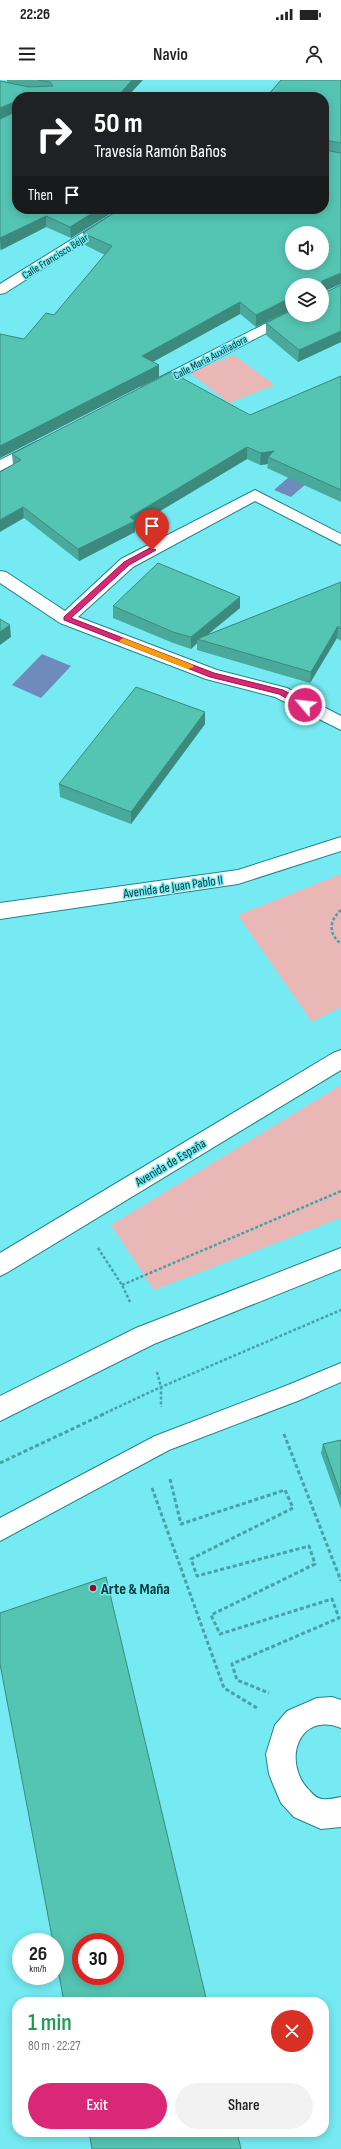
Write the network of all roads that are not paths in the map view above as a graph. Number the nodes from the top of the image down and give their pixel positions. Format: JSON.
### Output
{"nodes":[{"id":1,"x":122,"y":214,"type":"edge"},
{"id":2,"x":0,"y":290,"type":"edge"},
{"id":3,"x":285,"y":318,"type":"edge"},
{"id":4,"x":133,"y":397,"type":"edge"},
{"id":5,"x":49,"y":441,"type":"edge"},
{"id":6,"x":0,"y":466,"type":"edge"},
{"id":7,"x":341,"y":540,"type":"edge"},
{"id":8,"x":0,"y":576,"type":"edge"},
{"id":9,"x":66,"y":618,"type":"junction"},
{"id":10,"x":341,"y":724,"type":"edge"},
{"id":11,"x":341,"y":844,"type":"edge"},
{"id":12,"x":0,"y":911,"type":"edge"},
{"id":13,"x":341,"y":1059,"type":"edge"},
{"id":14,"x":341,"y":1258,"type":"edge"},
{"id":15,"x":0,"y":1265,"type":"edge"},
{"id":16,"x":341,"y":1372,"type":"edge"},
{"id":17,"x":0,"y":1409,"type":"edge"},
{"id":18,"x":0,"y":1530,"type":"edge"},
{"id":19,"x":329,"y":1713,"type":"edge"},
{"id":20,"x":341,"y":1812,"type":"edge"}],
"edges":[{"from":1,"to":2,"type":"street","name":"Calle Francisco Béjar"},
{"from":3,"to":4,"type":"street","name":"Calle María Auxiliadora"},
{"from":5,"to":6,"type":"street"},
{"from":7,"to":9,"type":"street"},
{"from":8,"to":9,"type":"street"},
{"from":9,"to":10,"type":"street"},
{"from":11,"to":12,"type":"street","name":"Avenida de Juan Pablo II"},
{"from":13,"to":15,"type":"street","name":"Avenida de España"},
{"from":14,"to":17,"type":"street"},
{"from":16,"to":18,"type":"lane"},
{"from":19,"to":20,"type":"street"}]}
